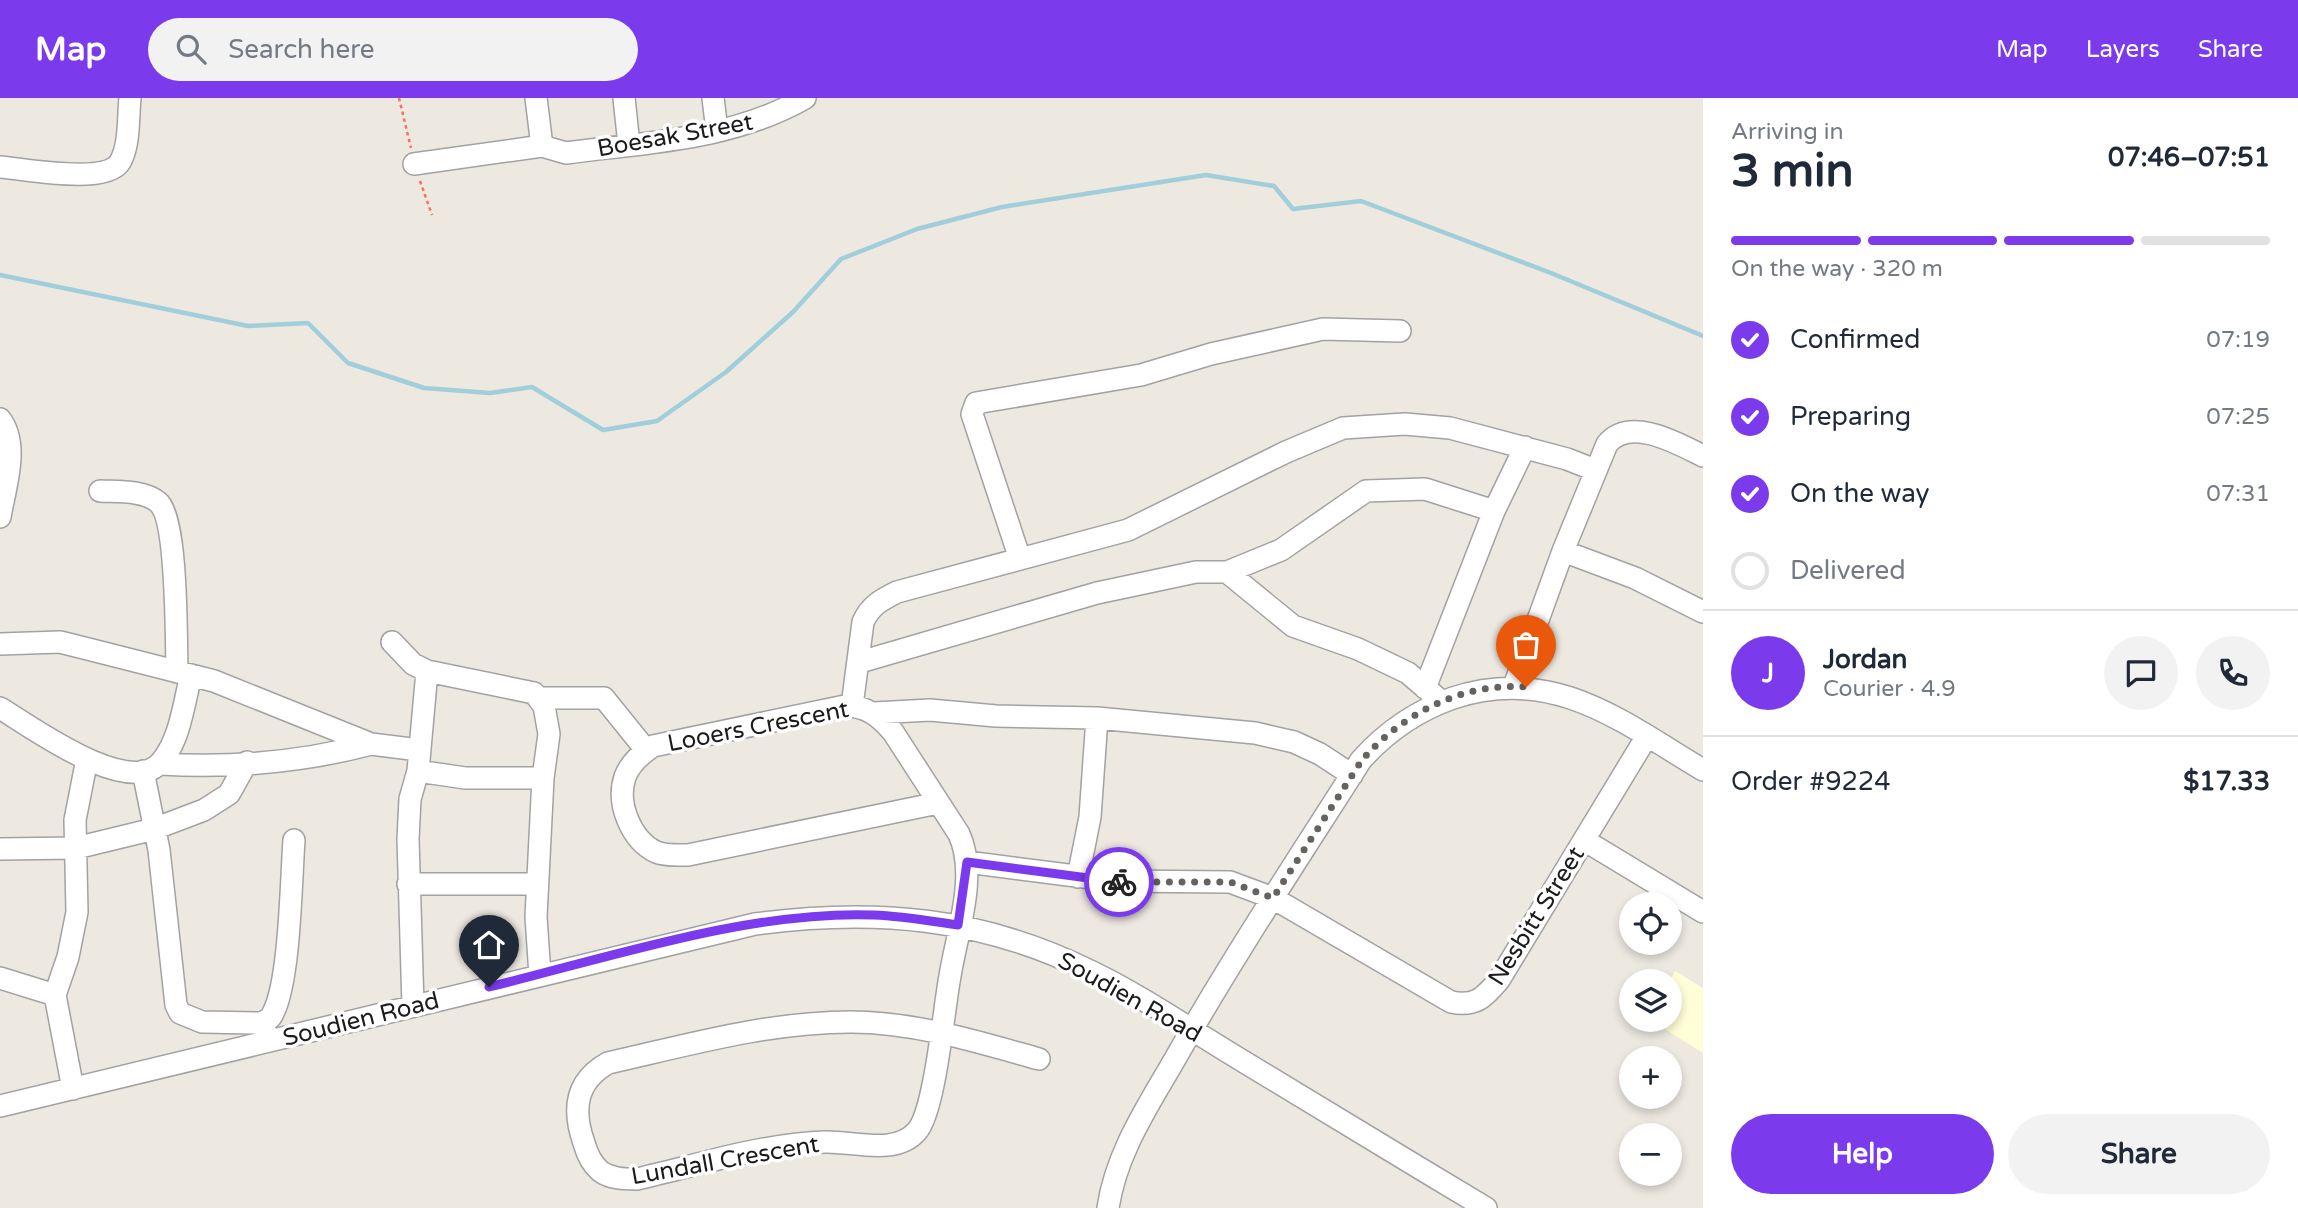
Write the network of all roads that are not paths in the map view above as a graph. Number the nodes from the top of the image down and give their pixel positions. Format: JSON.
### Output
{"nodes":[{"id":1,"x":130,"y":98,"type":"edge"},
{"id":2,"x":536,"y":98,"type":"edge"},
{"id":3,"x":624,"y":98,"type":"edge"},
{"id":4,"x":713,"y":98,"type":"edge"},
{"id":5,"x":805,"y":98,"type":"edge"},
{"id":6,"x":718,"y":131,"type":"junction"},
{"id":7,"x":629,"y":145,"type":"junction"},
{"id":8,"x":542,"y":146,"type":"junction"},
{"id":9,"x":414,"y":164,"type":"dead end"},
{"id":10,"x":0,"y":167,"type":"edge"},
{"id":11,"x":1400,"y":331,"type":"dead end"},
{"id":12,"x":0,"y":419,"type":"edge"},
{"id":13,"x":1525,"y":447,"type":"junction"},
{"id":14,"x":1703,"y":456,"type":"edge"},
{"id":15,"x":1595,"y":470,"type":"junction"},
{"id":16,"x":100,"y":491,"type":"dead end"},
{"id":17,"x":1494,"y":511,"type":"junction"},
{"id":18,"x":0,"y":517,"type":"edge"},
{"id":19,"x":1563,"y":551,"type":"junction"},
{"id":20,"x":1020,"y":559,"type":"junction"},
{"id":21,"x":1227,"y":572,"type":"junction"},
{"id":22,"x":1703,"y":612,"type":"edge"},
{"id":23,"x":392,"y":642,"type":"dead end"},
{"id":24,"x":0,"y":644,"type":"edge"},
{"id":25,"x":860,"y":662,"type":"junction"},
{"id":26,"x":427,"y":671,"type":"junction"},
{"id":27,"x":184,"y":673,"type":"junction"},
{"id":28,"x":1514,"y":686,"type":"junction"},
{"id":29,"x":1425,"y":688,"type":"junction"},
{"id":30,"x":0,"y":697,"type":"edge"},
{"id":31,"x":541,"y":698,"type":"junction"},
{"id":32,"x":1442,"y":702,"type":"junction"},
{"id":33,"x":852,"y":706,"type":"junction"},
{"id":34,"x":0,"y":707,"type":"edge"},
{"id":35,"x":874,"y":713,"type":"junction"},
{"id":36,"x":1097,"y":718,"type":"junction"},
{"id":37,"x":1647,"y":736,"type":"junction"},
{"id":38,"x":370,"y":744,"type":"junction"},
{"id":39,"x":646,"y":750,"type":"junction"},
{"id":40,"x":87,"y":759,"type":"junction"},
{"id":41,"x":419,"y":761,"type":"junction"},
{"id":42,"x":247,"y":762,"type":"junction"},
{"id":43,"x":151,"y":768,"type":"junction"},
{"id":44,"x":1703,"y":770,"type":"edge"},
{"id":45,"x":1352,"y":775,"type":"junction"},
{"id":46,"x":543,"y":778,"type":"junction"},
{"id":47,"x":938,"y":803,"type":"junction"},
{"id":48,"x":154,"y":829,"type":"junction"},
{"id":49,"x":1584,"y":840,"type":"junction"},
{"id":50,"x":294,"y":841,"type":"dead end"},
{"id":51,"x":76,"y":848,"type":"junction"},
{"id":52,"x":0,"y":849,"type":"edge"},
{"id":53,"x":967,"y":862,"type":"junction"},
{"id":54,"x":1078,"y":877,"type":"junction"},
{"id":55,"x":408,"y":884,"type":"junction"},
{"id":56,"x":537,"y":884,"type":"junction"},
{"id":57,"x":1273,"y":898,"type":"junction"},
{"id":58,"x":1703,"y":912,"type":"edge"},
{"id":59,"x":958,"y":925,"type":"junction"},
{"id":60,"x":540,"y":975,"type":"junction"},
{"id":61,"x":0,"y":978,"type":"edge"},
{"id":62,"x":55,"y":995,"type":"junction"},
{"id":63,"x":413,"y":1006,"type":"junction"},
{"id":64,"x":1192,"y":1030,"type":"junction"},
{"id":65,"x":266,"y":1032,"type":"junction"},
{"id":66,"x":940,"y":1034,"type":"junction"},
{"id":67,"x":1039,"y":1059,"type":"dead end"},
{"id":68,"x":73,"y":1089,"type":"junction"},
{"id":69,"x":0,"y":1106,"type":"edge"},
{"id":70,"x":1108,"y":1208,"type":"edge"},
{"id":71,"x":1486,"y":1208,"type":"edge"}],
"edges":[{"from":1,"to":10,"type":"street"},
{"from":2,"to":8,"type":"street"},
{"from":3,"to":7,"type":"street"},
{"from":4,"to":6,"type":"street"},
{"from":5,"to":6,"type":"street","name":"Boesak Street"},
{"from":6,"to":7,"type":"street","name":"Boesak Street"},
{"from":7,"to":8,"type":"street","name":"Boesak Street"},
{"from":8,"to":9,"type":"street","name":"Boesak Street"},
{"from":11,"to":20,"type":"street"},
{"from":12,"to":18,"type":"street"},
{"from":13,"to":15,"type":"street"},
{"from":13,"to":17,"type":"street"},
{"from":13,"to":20,"type":"street"},
{"from":14,"to":15,"type":"street"},
{"from":15,"to":19,"type":"street"},
{"from":16,"to":27,"type":"street"},
{"from":17,"to":21,"type":"street"},
{"from":17,"to":29,"type":"street"},
{"from":19,"to":22,"type":"street"},
{"from":19,"to":28,"type":"street"},
{"from":20,"to":25,"type":"street"},
{"from":21,"to":25,"type":"street"},
{"from":21,"to":29,"type":"street"},
{"from":23,"to":26,"type":"street"},
{"from":24,"to":27,"type":"street"},
{"from":25,"to":33,"type":"street"},
{"from":26,"to":31,"type":"street"},
{"from":26,"to":41,"type":"street"},
{"from":27,"to":38,"type":"street"},
{"from":27,"to":43,"type":"street"},
{"from":28,"to":32,"type":"street"},
{"from":28,"to":37,"type":"street"},
{"from":29,"to":32,"type":"street"},
{"from":30,"to":34,"type":"street"},
{"from":31,"to":39,"type":"street"},
{"from":31,"to":46,"type":"street"},
{"from":32,"to":45,"type":"street"},
{"from":33,"to":35,"type":"street","name":"Looers Crescent"},
{"from":33,"to":39,"type":"street","name":"Looers Crescent"},
{"from":34,"to":40,"type":"street"},
{"from":35,"to":36,"type":"street"},
{"from":35,"to":47,"type":"street","name":"Looers Crescent"},
{"from":36,"to":45,"type":"street"},
{"from":36,"to":54,"type":"street"},
{"from":37,"to":44,"type":"street"},
{"from":37,"to":49,"type":"street","name":"Nesbitt Street"},
{"from":38,"to":41,"type":"street"},
{"from":38,"to":42,"type":"street"},
{"from":39,"to":47,"type":"street","name":"Looers Crescent"},
{"from":40,"to":43,"type":"street"},
{"from":40,"to":51,"type":"street"},
{"from":41,"to":46,"type":"street"},
{"from":41,"to":55,"type":"street"},
{"from":42,"to":43,"type":"street"},
{"from":42,"to":48,"type":"street"},
{"from":43,"to":48,"type":"street"},
{"from":45,"to":57,"type":"street"},
{"from":46,"to":56,"type":"street"},
{"from":47,"to":53,"type":"street","name":"Looers Crescent"},
{"from":48,"to":51,"type":"street"},
{"from":48,"to":65,"type":"street"},
{"from":49,"to":57,"type":"street","name":"Nesbitt Street"},
{"from":49,"to":58,"type":"street"},
{"from":50,"to":65,"type":"street"},
{"from":51,"to":52,"type":"street"},
{"from":51,"to":62,"type":"street"},
{"from":53,"to":54,"type":"street","name":"Nesbitt Street"},
{"from":53,"to":59,"type":"street","name":"Looers Crescent"},
{"from":54,"to":57,"type":"street","name":"Nesbitt Street"},
{"from":55,"to":56,"type":"street"},
{"from":55,"to":63,"type":"street"},
{"from":56,"to":60,"type":"street"},
{"from":57,"to":64,"type":"street"},
{"from":59,"to":60,"type":"street","name":"Soudien Road"},
{"from":59,"to":64,"type":"street","name":"Soudien Road"},
{"from":59,"to":66,"type":"street","name":"Lundall Crescent"},
{"from":60,"to":63,"type":"street","name":"Soudien Road"},
{"from":61,"to":62,"type":"street"},
{"from":62,"to":68,"type":"street"},
{"from":63,"to":65,"type":"street","name":"Soudien Road"},
{"from":64,"to":70,"type":"street"},
{"from":64,"to":71,"type":"street","name":"Soudien Road"},
{"from":65,"to":68,"type":"street","name":"Soudien Road"},
{"from":66,"to":66,"type":"street","name":"Lundall Crescent"},
{"from":66,"to":67,"type":"street"},
{"from":68,"to":69,"type":"street","name":"Soudien Road"}]}
